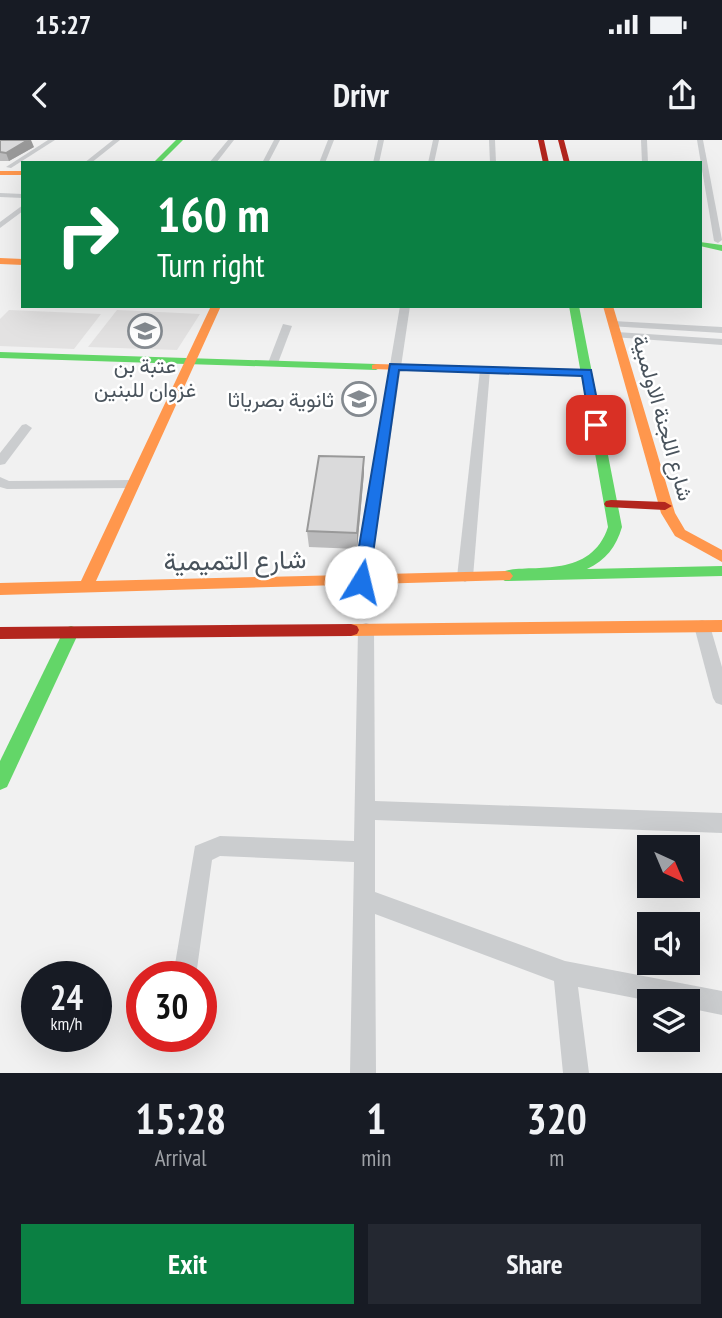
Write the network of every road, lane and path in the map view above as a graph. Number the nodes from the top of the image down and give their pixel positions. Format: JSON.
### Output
{"nodes":[{"id":1,"x":52,"y":140,"type":"edge"},
{"id":2,"x":117,"y":140,"type":"edge"},
{"id":3,"x":180,"y":140,"type":"edge"},
{"id":4,"x":231,"y":140,"type":"edge"},
{"id":5,"x":277,"y":140,"type":"edge"},
{"id":6,"x":331,"y":140,"type":"edge"},
{"id":7,"x":381,"y":140,"type":"edge"},
{"id":8,"x":436,"y":140,"type":"edge"},
{"id":9,"x":492,"y":140,"type":"edge"},
{"id":10,"x":644,"y":140,"type":"edge"},
{"id":11,"x":700,"y":140,"type":"edge"},
{"id":12,"x":543,"y":150,"type":"edge"},
{"id":13,"x":566,"y":154,"type":"edge"},
{"id":14,"x":22,"y":161,"type":"edge"},
{"id":15,"x":90,"y":161,"type":"edge"},
{"id":16,"x":158,"y":161,"type":"edge"},
{"id":17,"x":214,"y":161,"type":"edge"},
{"id":18,"x":266,"y":161,"type":"edge"},
{"id":19,"x":324,"y":161,"type":"edge"},
{"id":20,"x":376,"y":161,"type":"edge"},
{"id":21,"x":431,"y":161,"type":"edge"},
{"id":22,"x":493,"y":161,"type":"edge"},
{"id":23,"x":645,"y":161,"type":"edge"},
{"id":24,"x":702,"y":191,"type":"edge"},
{"id":25,"x":710,"y":192,"type":"junction"},
{"id":26,"x":722,"y":193,"type":"edge"},
{"id":27,"x":0,"y":195,"type":"edge"},
{"id":28,"x":21,"y":197,"type":"edge"},
{"id":29,"x":21,"y":209,"type":"edge"},
{"id":30,"x":0,"y":226,"type":"edge"},
{"id":31,"x":711,"y":243,"type":"edge"},
{"id":32,"x":0,"y":261,"type":"edge"},
{"id":33,"x":21,"y":262,"type":"edge"},
{"id":34,"x":215,"y":308,"type":"edge"},
{"id":35,"x":405,"y":308,"type":"edge"},
{"id":36,"x":574,"y":308,"type":"edge"},
{"id":37,"x":609,"y":308,"type":"edge"},
{"id":38,"x":287,"y":326,"type":"dead end"},
{"id":39,"x":615,"y":330,"type":"junction"},
{"id":40,"x":722,"y":330,"type":"edge"},
{"id":41,"x":722,"y":342,"type":"edge"},
{"id":42,"x":0,"y":355,"type":"edge"},
{"id":43,"x":191,"y":361,"type":"junction"},
{"id":44,"x":273,"y":363,"type":"junction"},
{"id":45,"x":394,"y":367,"type":"junction"},
{"id":46,"x":485,"y":370,"type":"junction"},
{"id":47,"x":587,"y":373,"type":"junction"},
{"id":48,"x":26,"y":428,"type":"dead end"},
{"id":49,"x":0,"y":461,"type":"edge"},
{"id":50,"x":0,"y":481,"type":"edge"},
{"id":51,"x":133,"y":484,"type":"junction"},
{"id":52,"x":611,"y":504,"type":"junction"},
{"id":53,"x":665,"y":506,"type":"junction"},
{"id":54,"x":722,"y":557,"type":"edge"},
{"id":55,"x":722,"y":571,"type":"edge"},
{"id":56,"x":523,"y":576,"type":"junction"},
{"id":57,"x":465,"y":577,"type":"junction"},
{"id":58,"x":361,"y":582,"type":"junction"},
{"id":59,"x":85,"y":588,"type":"junction"},
{"id":60,"x":0,"y":589,"type":"edge"},
{"id":61,"x":702,"y":626,"type":"junction"},
{"id":62,"x":722,"y":626,"type":"edge"},
{"id":63,"x":366,"y":629,"type":"junction"},
{"id":64,"x":71,"y":632,"type":"junction"},
{"id":65,"x":0,"y":633,"type":"edge"},
{"id":66,"x":722,"y":698,"type":"edge"},
{"id":67,"x":0,"y":781,"type":"edge"},
{"id":68,"x":365,"y":810,"type":"junction"},
{"id":69,"x":722,"y":822,"type":"edge"},
{"id":70,"x":365,"y":852,"type":"junction"},
{"id":71,"x":365,"y":898,"type":"junction"},
{"id":72,"x":186,"y":961,"type":"edge"},
{"id":73,"x":565,"y":974,"type":"junction"},
{"id":74,"x":722,"y":1003,"type":"edge"},
{"id":75,"x":363,"y":1073,"type":"edge"},
{"id":76,"x":576,"y":1073,"type":"edge"}],
"edges":[{"from":1,"to":14,"type":"street"},
{"from":2,"to":15,"type":"street"},
{"from":3,"to":16,"type":"main road"},
{"from":4,"to":17,"type":"street"},
{"from":5,"to":18,"type":"street"},
{"from":6,"to":19,"type":"street"},
{"from":7,"to":20,"type":"street"},
{"from":8,"to":21,"type":"street"},
{"from":9,"to":22,"type":"street"},
{"from":10,"to":23,"type":"street"},
{"from":11,"to":25,"type":"street"},
{"from":12,"to":13,"type":"main road"},
{"from":24,"to":25,"type":"street"},
{"from":25,"to":26,"type":"street"},
{"from":25,"to":31,"type":"street"},
{"from":27,"to":28,"type":"street"},
{"from":29,"to":30,"type":"street"},
{"from":32,"to":33,"type":"main road"},
{"from":34,"to":43,"type":"main road"},
{"from":35,"to":45,"type":"street"},
{"from":36,"to":47,"type":"main road"},
{"from":37,"to":39,"type":"main road","name":"شارع اللجنة الاولمبية"},
{"from":38,"to":44,"type":"street"},
{"from":39,"to":40,"type":"street"},
{"from":39,"to":41,"type":"street"},
{"from":39,"to":53,"type":"main road","name":"شارع اللجنة الاولمبية"},
{"from":42,"to":43,"type":"main road"},
{"from":43,"to":44,"type":"main road"},
{"from":43,"to":51,"type":"main road"},
{"from":44,"to":45,"type":"main road"},
{"from":45,"to":46,"type":"main road"},
{"from":45,"to":58,"type":"street"},
{"from":46,"to":47,"type":"main road"},
{"from":46,"to":57,"type":"street"},
{"from":47,"to":52,"type":"main road"},
{"from":48,"to":49,"type":"street"},
{"from":50,"to":51,"type":"street"},
{"from":51,"to":59,"type":"main road"},
{"from":52,"to":53,"type":"main road"},
{"from":52,"to":56,"type":"main road"},
{"from":53,"to":54,"type":"main road","name":"شارع اللجنة الاولمبية"},
{"from":55,"to":56,"type":"main road","name":"شارع التميمية"},
{"from":56,"to":57,"type":"main road","name":"شارع التميمية"},
{"from":57,"to":58,"type":"main road","name":"شارع التميمية"},
{"from":58,"to":59,"type":"main road","name":"شارع التميمية"},
{"from":59,"to":60,"type":"main road","name":"شارع التميمية"},
{"from":61,"to":62,"type":"main road"},
{"from":61,"to":63,"type":"main road"},
{"from":61,"to":66,"type":"street"},
{"from":63,"to":64,"type":"main road"},
{"from":63,"to":68,"type":"street"},
{"from":64,"to":65,"type":"main road"},
{"from":64,"to":67,"type":"main road"},
{"from":68,"to":69,"type":"street"},
{"from":68,"to":70,"type":"street"},
{"from":70,"to":71,"type":"street"},
{"from":70,"to":72,"type":"street"},
{"from":71,"to":73,"type":"street"},
{"from":71,"to":75,"type":"street"},
{"from":73,"to":74,"type":"street"},
{"from":73,"to":76,"type":"street"}]}
